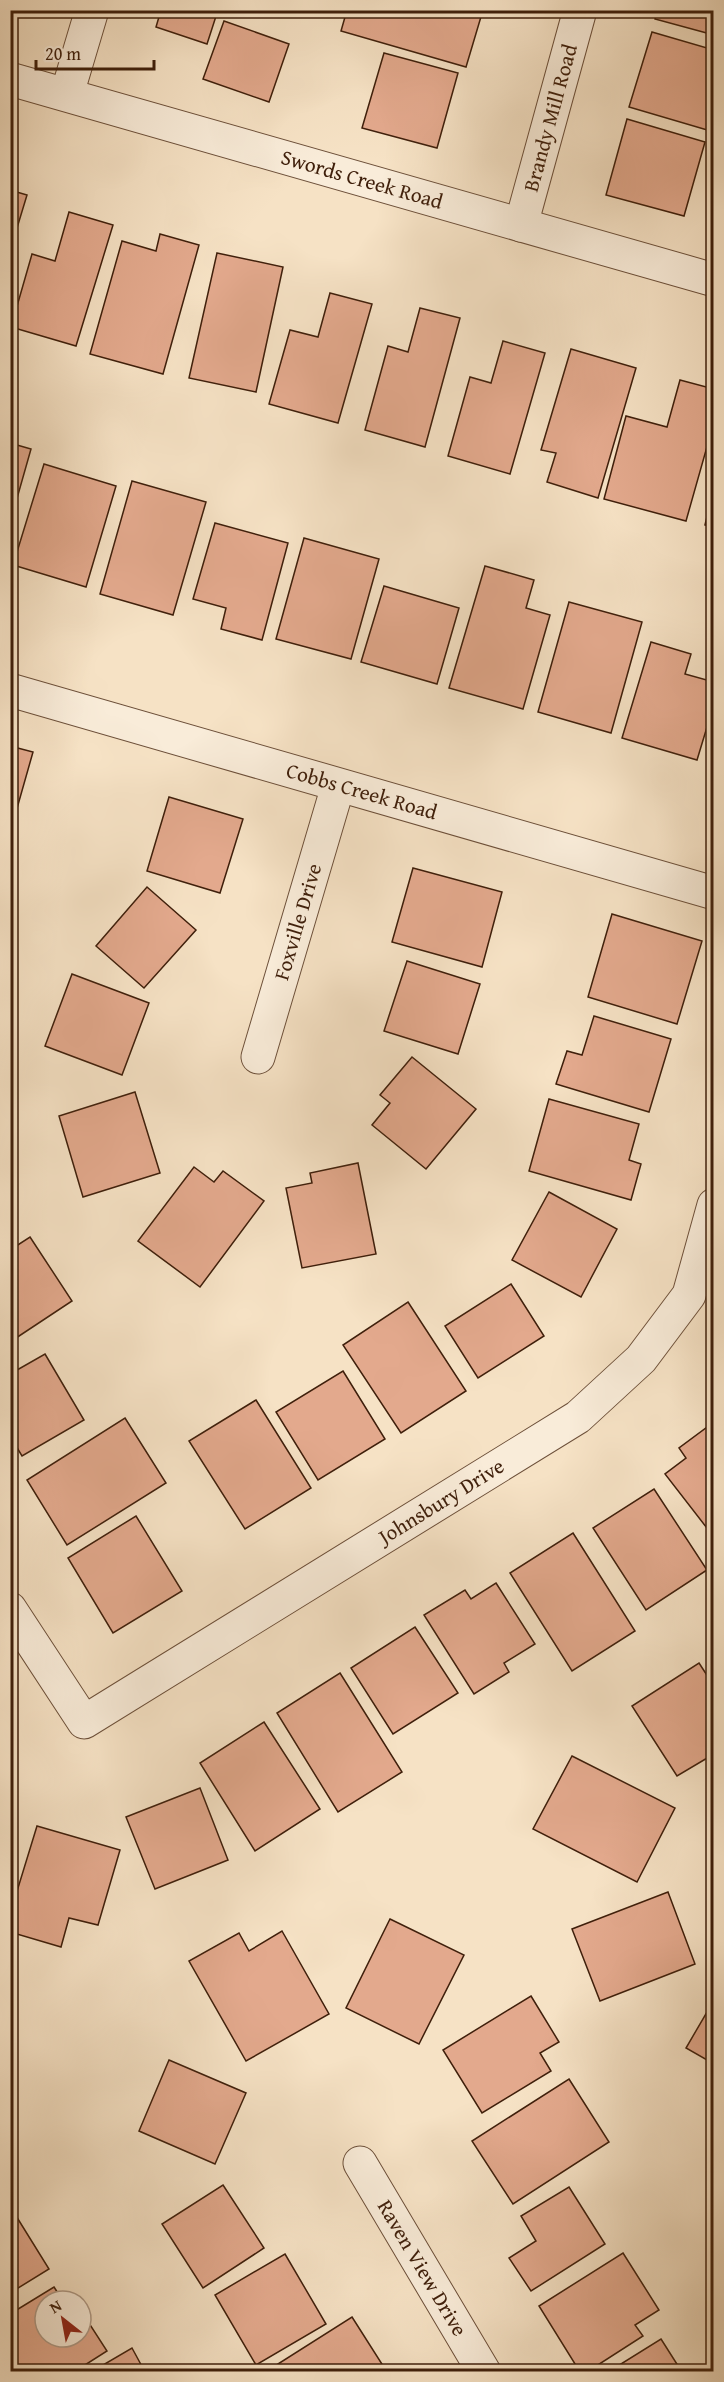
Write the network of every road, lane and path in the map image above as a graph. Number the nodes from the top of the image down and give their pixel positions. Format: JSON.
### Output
{"nodes":[{"id":1,"x":92,"y":10,"type":"edge"},
{"id":2,"x":580,"y":10,"type":"edge"},
{"id":3,"x":10,"y":79,"type":"edge"},
{"id":4,"x":68,"y":94,"type":"junction"},
{"id":5,"x":521,"y":225,"type":"junction"},
{"id":6,"x":714,"y":280,"type":"edge"},
{"id":7,"x":10,"y":690,"type":"edge"},
{"id":8,"x":338,"y":786,"type":"junction"},
{"id":9,"x":714,"y":893,"type":"edge"},
{"id":10,"x":258,"y":1057,"type":"dead end"},
{"id":11,"x":714,"y":1205,"type":"edge"},
{"id":12,"x":10,"y":1609,"type":"edge"},
{"id":13,"x":360,"y":2163,"type":"dead end"},
{"id":14,"x":484,"y":2372,"type":"edge"}],
"edges":[{"from":1,"to":4,"type":"street"},
{"from":2,"to":5,"type":"street","name":"Brandy Mill Road"},
{"from":3,"to":4,"type":"street","name":"Swords Creek Road"},
{"from":4,"to":5,"type":"street","name":"Swords Creek Road"},
{"from":5,"to":6,"type":"street","name":"Swords Creek Road"},
{"from":7,"to":8,"type":"street","name":"Cobbs Creek Road"},
{"from":8,"to":9,"type":"street","name":"Cobbs Creek Road"},
{"from":8,"to":10,"type":"street","name":"Foxville Drive"},
{"from":11,"to":12,"type":"street","name":"Johnsbury Drive"},
{"from":13,"to":14,"type":"street","name":"Raven View Drive"}]}
